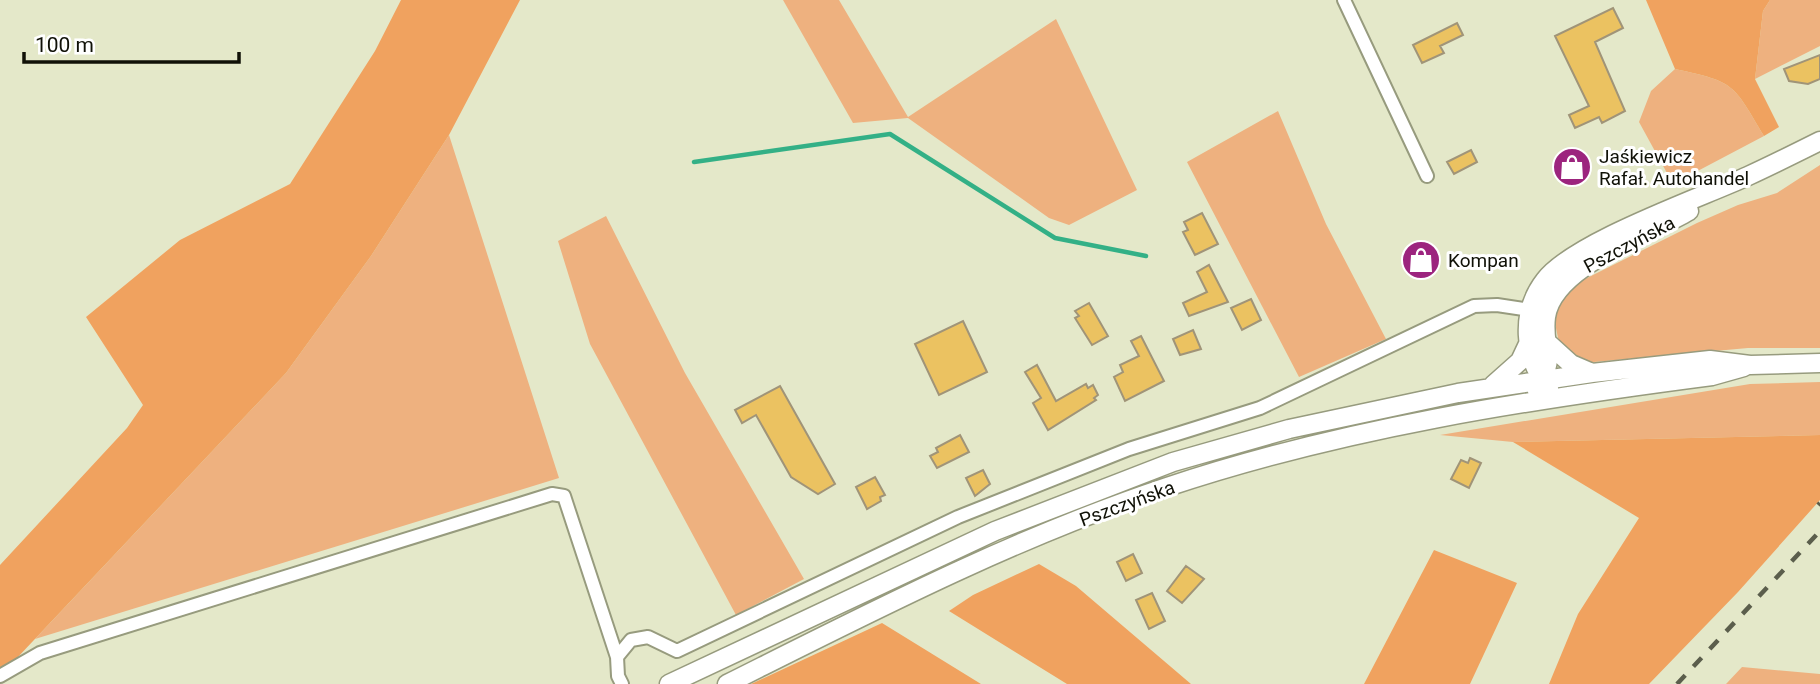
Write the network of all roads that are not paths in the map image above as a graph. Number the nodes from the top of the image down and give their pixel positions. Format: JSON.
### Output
{"nodes":[{"id":1,"x":1344,"y":0,"type":"edge"},
{"id":2,"x":1820,"y":141,"type":"edge"},
{"id":3,"x":1427,"y":176,"type":"dead end"},
{"id":4,"x":1749,"y":176,"type":"junction"},
{"id":5,"x":1530,"y":310,"type":"junction"},
{"id":6,"x":1528,"y":344,"type":"junction"},
{"id":7,"x":1549,"y":344,"type":"junction"},
{"id":8,"x":1820,"y":363,"type":"edge"},
{"id":9,"x":1751,"y":365,"type":"junction"},
{"id":10,"x":1592,"y":373,"type":"junction"},
{"id":11,"x":1542,"y":380,"type":"junction"},
{"id":12,"x":1488,"y":388,"type":"junction"},
{"id":13,"x":1560,"y":396,"type":"junction"},
{"id":14,"x":1526,"y":401,"type":"junction"},
{"id":15,"x":617,"y":657,"type":"junction"},
{"id":16,"x":0,"y":676,"type":"edge"},
{"id":17,"x":622,"y":684,"type":"edge"},
{"id":18,"x":669,"y":684,"type":"edge"},
{"id":19,"x":727,"y":684,"type":"edge"}],
"edges":[{"from":1,"to":3,"type":"street"},
{"from":2,"to":4,"type":"main road","name":"Pszczyńska"},
{"from":4,"to":5,"type":"main road","name":"Pszczyńska"},
{"from":4,"to":7,"type":"main road","name":"Pszczyńska"},
{"from":5,"to":6,"type":"main road","name":"Pszczyńska"},
{"from":5,"to":15,"type":"street"},
{"from":6,"to":11,"type":"main road","name":"Pszczyńska"},
{"from":6,"to":12,"type":"main road","name":"Pszczyńska"},
{"from":7,"to":10,"type":"main road"},
{"from":7,"to":11,"type":"main road","name":"Pszczyńska"},
{"from":8,"to":9,"type":"main road"},
{"from":9,"to":10,"type":"main road"},
{"from":9,"to":13,"type":"main road"},
{"from":10,"to":11,"type":"main road"},
{"from":11,"to":12,"type":"main road","name":"Pszczyńska"},
{"from":11,"to":13,"type":"main road"},
{"from":11,"to":14,"type":"main road","name":"Pszczyńska"},
{"from":12,"to":18,"type":"main road","name":"Pszczyńska"},
{"from":13,"to":14,"type":"main road"},
{"from":14,"to":19,"type":"main road","name":"Pszczyńska"},
{"from":15,"to":16,"type":"street"},
{"from":15,"to":17,"type":"street"}]}
